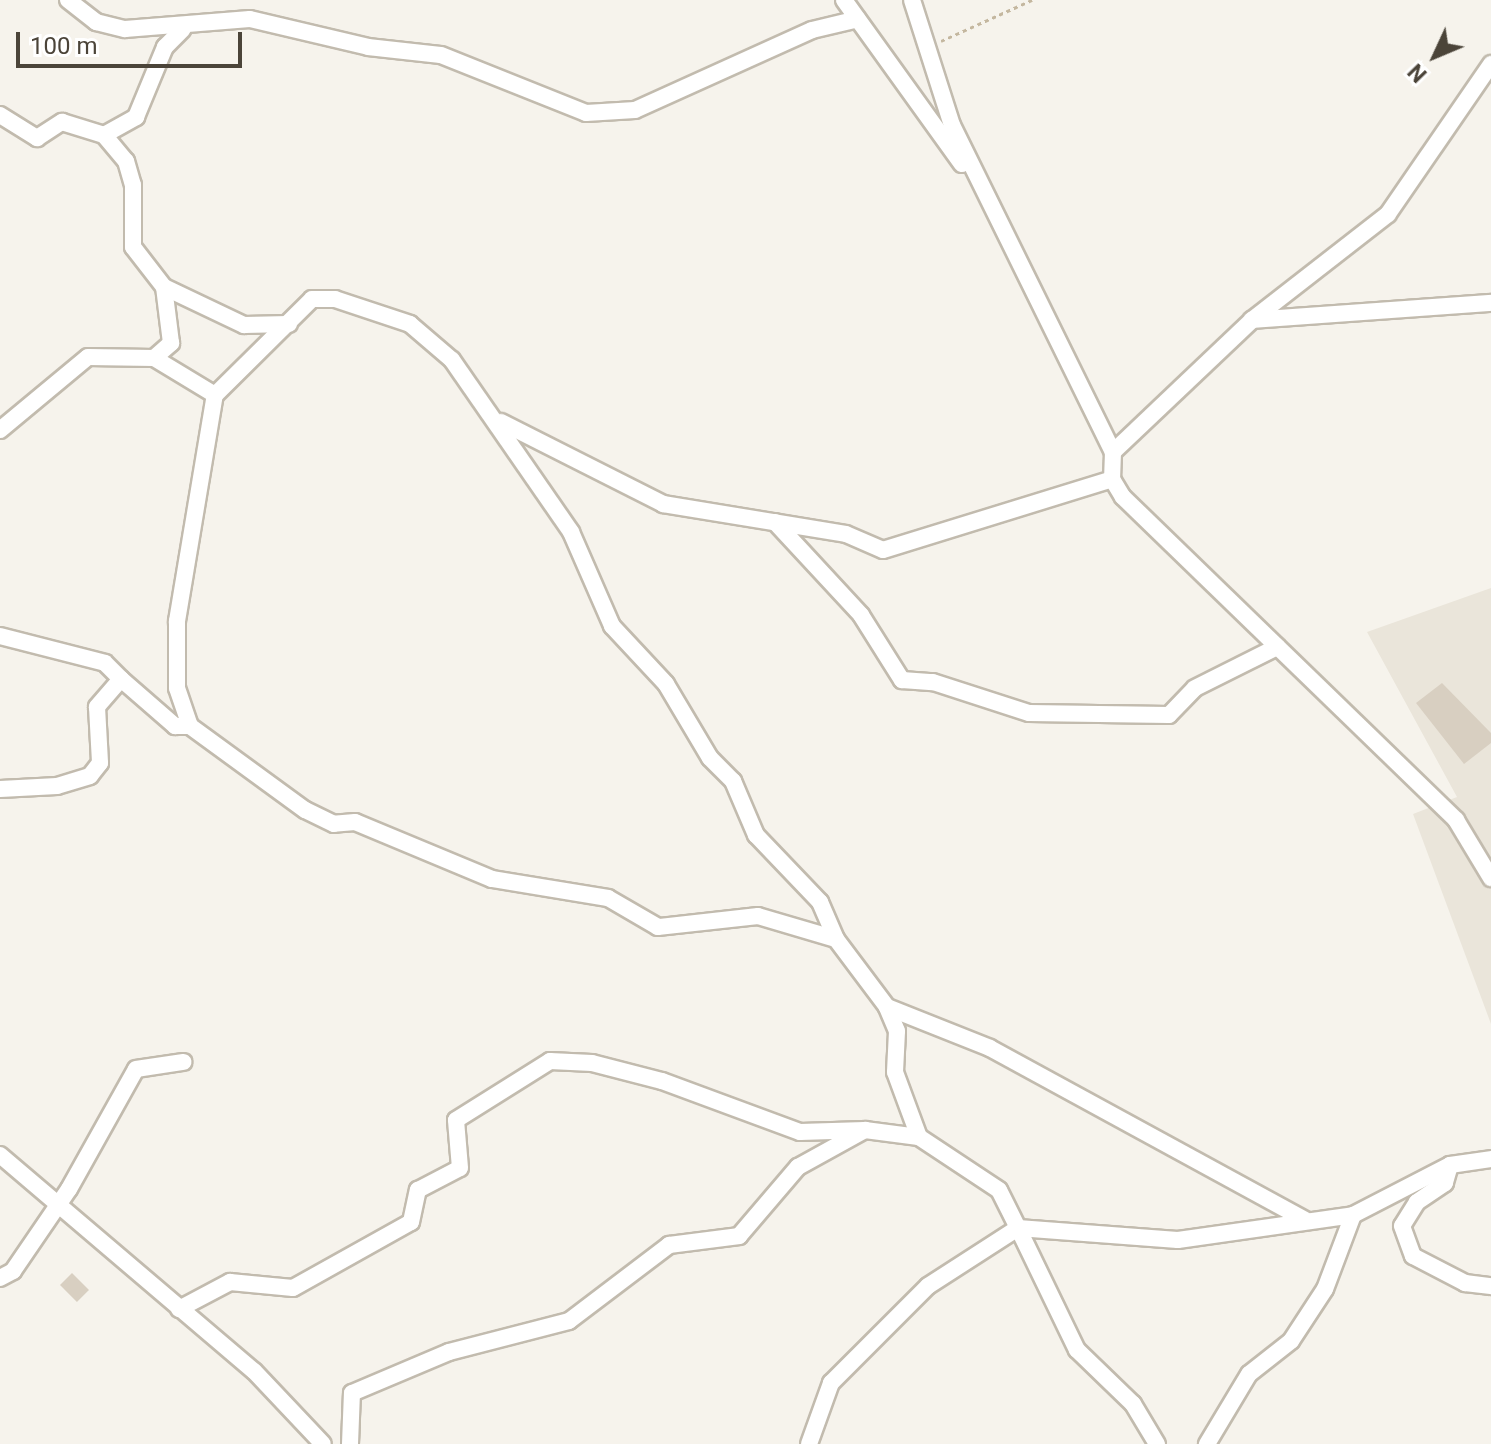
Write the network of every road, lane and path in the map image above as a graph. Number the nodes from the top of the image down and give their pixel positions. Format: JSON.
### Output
{"nodes":[{"id":1,"x":68,"y":0,"type":"edge"},
{"id":2,"x":844,"y":0,"type":"edge"},
{"id":3,"x":912,"y":0,"type":"edge"},
{"id":4,"x":1032,"y":0,"type":"edge"},
{"id":5,"x":858,"y":19,"type":"junction"},
{"id":6,"x":183,"y":29,"type":"junction"},
{"id":7,"x":927,"y":47,"type":"junction"},
{"id":8,"x":1491,"y":64,"type":"edge"},
{"id":9,"x":0,"y":115,"type":"edge"},
{"id":10,"x":104,"y":135,"type":"junction"},
{"id":11,"x":986,"y":196,"type":"junction"},
{"id":12,"x":164,"y":287,"type":"junction"},
{"id":13,"x":1491,"y":303,"type":"edge"},
{"id":14,"x":1252,"y":320,"type":"junction"},
{"id":15,"x":289,"y":324,"type":"junction"},
{"id":16,"x":154,"y":358,"type":"junction"},
{"id":17,"x":215,"y":395,"type":"junction"},
{"id":18,"x":501,"y":422,"type":"junction"},
{"id":19,"x":0,"y":430,"type":"edge"},
{"id":20,"x":1113,"y":452,"type":"junction"},
{"id":21,"x":1112,"y":479,"type":"junction"},
{"id":22,"x":775,"y":522,"type":"junction"},
{"id":23,"x":0,"y":636,"type":"edge"},
{"id":24,"x":1277,"y":647,"type":"junction"},
{"id":25,"x":121,"y":679,"type":"junction"},
{"id":26,"x":190,"y":726,"type":"junction"},
{"id":27,"x":0,"y":789,"type":"edge"},
{"id":28,"x":1491,"y":878,"type":"edge"},
{"id":29,"x":836,"y":939,"type":"junction"},
{"id":30,"x":887,"y":1007,"type":"junction"},
{"id":31,"x":183,"y":1062,"type":"dead end"},
{"id":32,"x":865,"y":1130,"type":"junction"},
{"id":33,"x":919,"y":1137,"type":"junction"},
{"id":34,"x":0,"y":1155,"type":"edge"},
{"id":35,"x":1491,"y":1159,"type":"edge"},
{"id":36,"x":1450,"y":1165,"type":"junction"},
{"id":37,"x":52,"y":1206,"type":"junction"},
{"id":38,"x":1353,"y":1215,"type":"junction"},
{"id":39,"x":1304,"y":1219,"type":"junction"},
{"id":40,"x":1018,"y":1228,"type":"junction"},
{"id":41,"x":0,"y":1278,"type":"edge"},
{"id":42,"x":1491,"y":1286,"type":"edge"},
{"id":43,"x":179,"y":1309,"type":"junction"},
{"id":44,"x":323,"y":1444,"type":"edge"},
{"id":45,"x":350,"y":1444,"type":"edge"},
{"id":46,"x":809,"y":1444,"type":"edge"},
{"id":47,"x":1157,"y":1444,"type":"edge"},
{"id":48,"x":1207,"y":1444,"type":"edge"}],
"edges":[{"from":1,"to":6,"type":"street"},
{"from":2,"to":5,"type":"street"},
{"from":3,"to":7,"type":"street"},
{"from":4,"to":7,"type":"path"},
{"from":5,"to":6,"type":"street"},
{"from":5,"to":11,"type":"street"},
{"from":6,"to":10,"type":"street"},
{"from":7,"to":11,"type":"street"},
{"from":8,"to":14,"type":"street"},
{"from":9,"to":10,"type":"street"},
{"from":10,"to":12,"type":"street"},
{"from":11,"to":20,"type":"street"},
{"from":12,"to":15,"type":"street"},
{"from":12,"to":16,"type":"street"},
{"from":13,"to":14,"type":"street"},
{"from":14,"to":20,"type":"street"},
{"from":15,"to":17,"type":"street"},
{"from":15,"to":18,"type":"street"},
{"from":16,"to":17,"type":"street"},
{"from":16,"to":19,"type":"street"},
{"from":17,"to":26,"type":"street"},
{"from":18,"to":22,"type":"street"},
{"from":18,"to":29,"type":"street"},
{"from":20,"to":21,"type":"street"},
{"from":21,"to":22,"type":"street"},
{"from":21,"to":24,"type":"street"},
{"from":22,"to":24,"type":"street"},
{"from":23,"to":25,"type":"street"},
{"from":24,"to":28,"type":"street"},
{"from":25,"to":26,"type":"street"},
{"from":25,"to":27,"type":"street"},
{"from":26,"to":29,"type":"street"},
{"from":29,"to":30,"type":"street"},
{"from":30,"to":33,"type":"street"},
{"from":30,"to":39,"type":"street"},
{"from":31,"to":37,"type":"street"},
{"from":32,"to":33,"type":"street"},
{"from":32,"to":43,"type":"street"},
{"from":32,"to":45,"type":"street"},
{"from":33,"to":40,"type":"street"},
{"from":34,"to":37,"type":"street"},
{"from":35,"to":36,"type":"street"},
{"from":36,"to":38,"type":"street"},
{"from":36,"to":42,"type":"street"},
{"from":37,"to":41,"type":"street"},
{"from":37,"to":43,"type":"street"},
{"from":38,"to":39,"type":"street"},
{"from":38,"to":48,"type":"street"},
{"from":39,"to":40,"type":"street"},
{"from":40,"to":46,"type":"street"},
{"from":40,"to":47,"type":"street"},
{"from":43,"to":44,"type":"street"}]}
